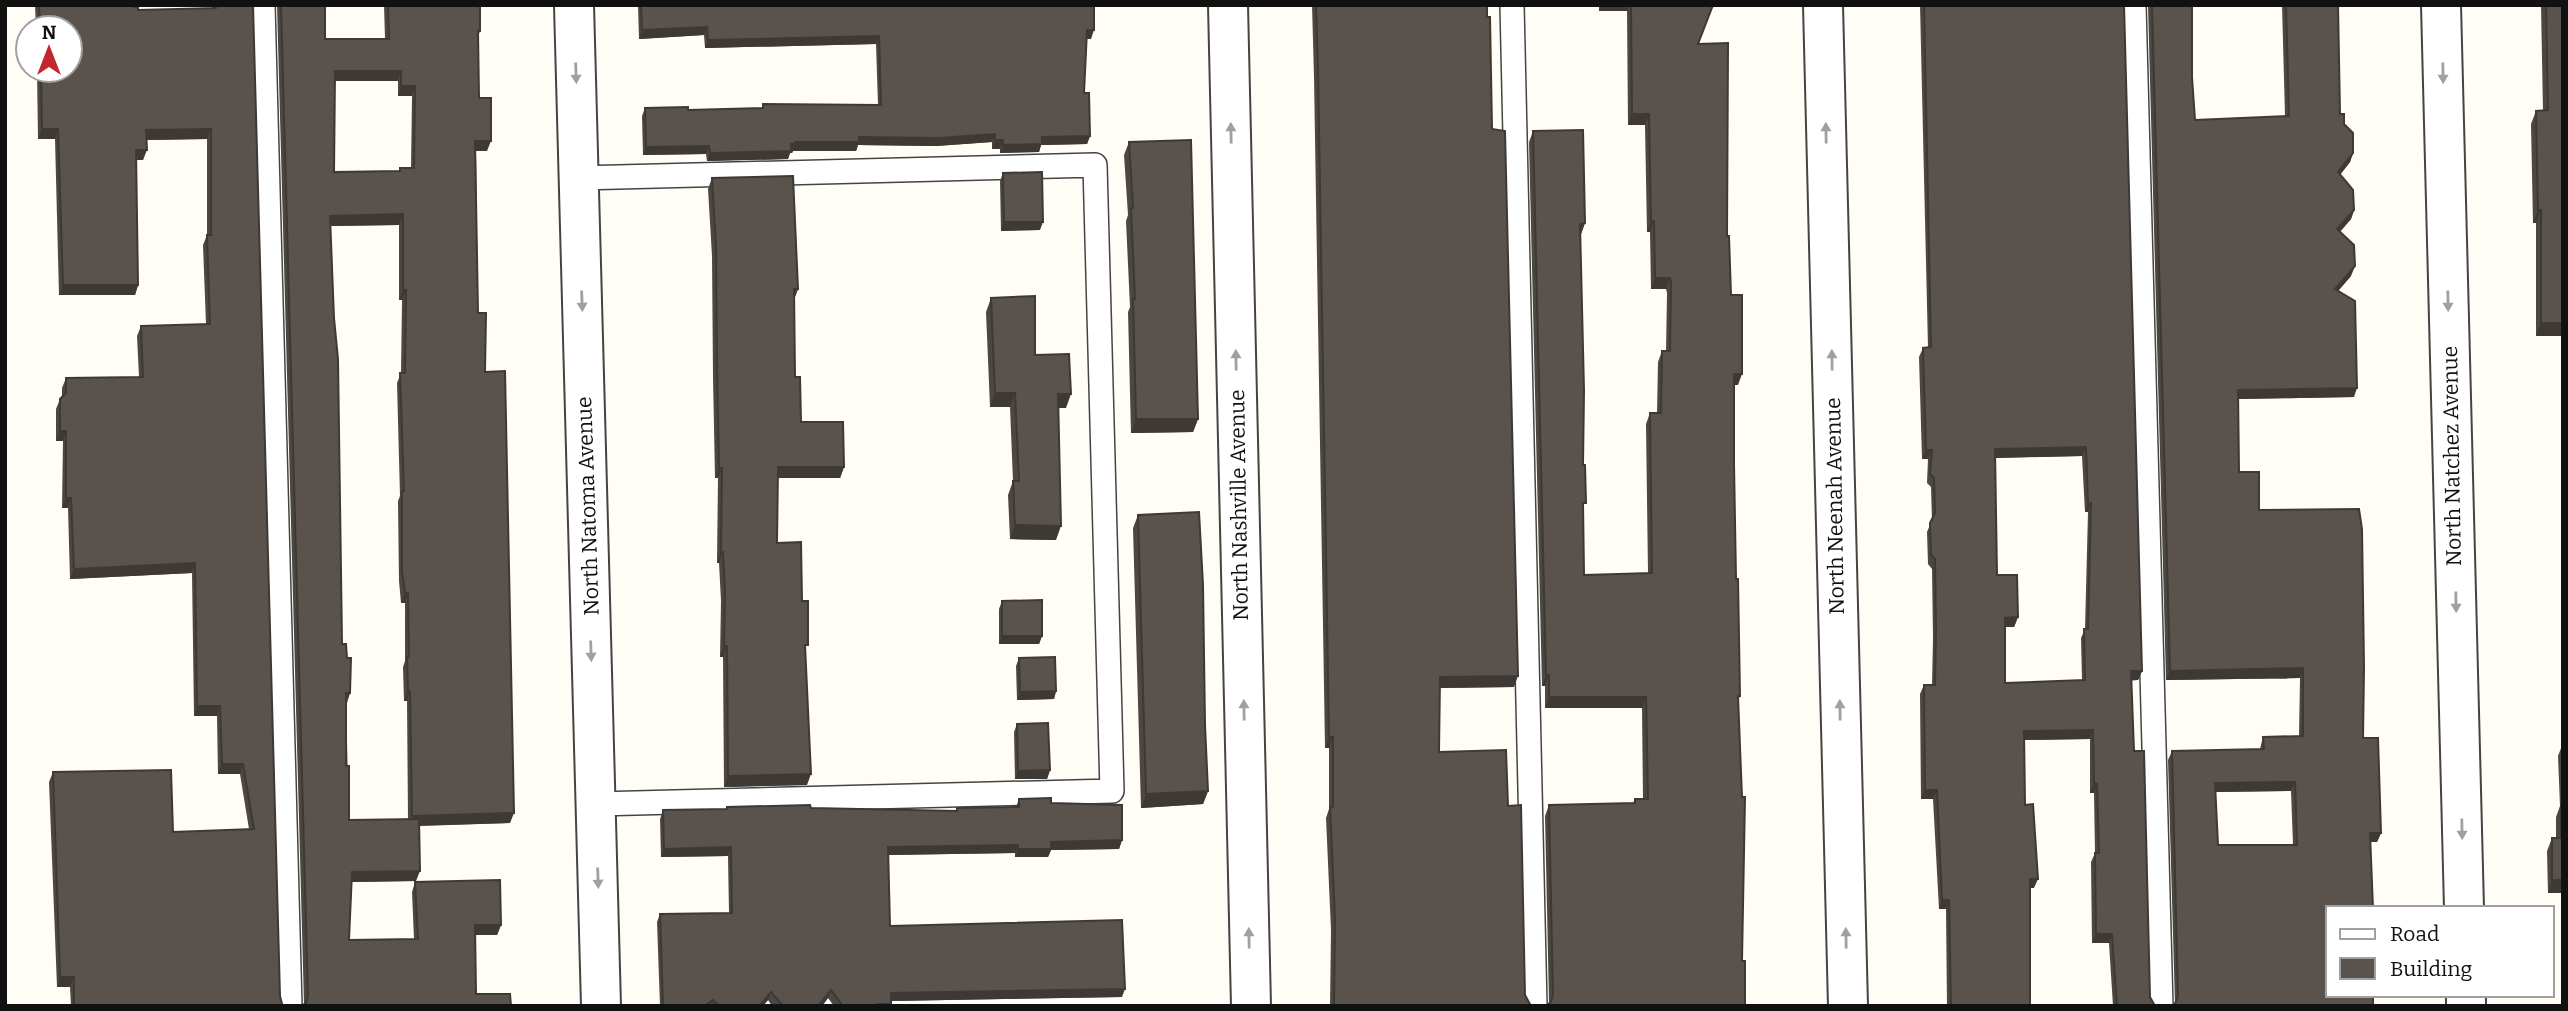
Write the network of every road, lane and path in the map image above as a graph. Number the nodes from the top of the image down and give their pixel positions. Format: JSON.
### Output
{"nodes":[{"id":1,"x":263,"y":5,"type":"edge"},
{"id":2,"x":574,"y":5,"type":"edge"},
{"id":3,"x":1228,"y":5,"type":"edge"},
{"id":4,"x":1512,"y":5,"type":"edge"},
{"id":5,"x":1823,"y":5,"type":"edge"},
{"id":6,"x":2134,"y":5,"type":"edge"},
{"id":7,"x":2441,"y":5,"type":"edge"},
{"id":8,"x":579,"y":178,"type":"junction"},
{"id":9,"x":596,"y":804,"type":"junction"},
{"id":10,"x":2464,"y":906,"type":"edge"},
{"id":11,"x":290,"y":1006,"type":"edge"},
{"id":12,"x":601,"y":1006,"type":"edge"},
{"id":13,"x":1251,"y":1006,"type":"edge"},
{"id":14,"x":1535,"y":1006,"type":"edge"},
{"id":15,"x":1847,"y":1006,"type":"edge"},
{"id":16,"x":2161,"y":1006,"type":"edge"}],
"edges":[{"from":1,"to":11,"type":"lane"},
{"from":2,"to":8,"type":"street","name":"North Natoma Avenue","one_way":true},
{"from":13,"to":3,"type":"street","name":"North Nashville Avenue","one_way":true},
{"from":4,"to":14,"type":"lane"},
{"from":15,"to":5,"type":"street","name":"North Neenah Avenue","one_way":true},
{"from":6,"to":16,"type":"lane"},
{"from":7,"to":10,"type":"street","name":"North Natchez Avenue","one_way":true},
{"from":8,"to":9,"type":"street","name":"North Natoma Avenue","one_way":true},
{"from":8,"to":9,"type":"lane"},
{"from":9,"to":12,"type":"street","name":"North Natoma Avenue","one_way":true}]}
